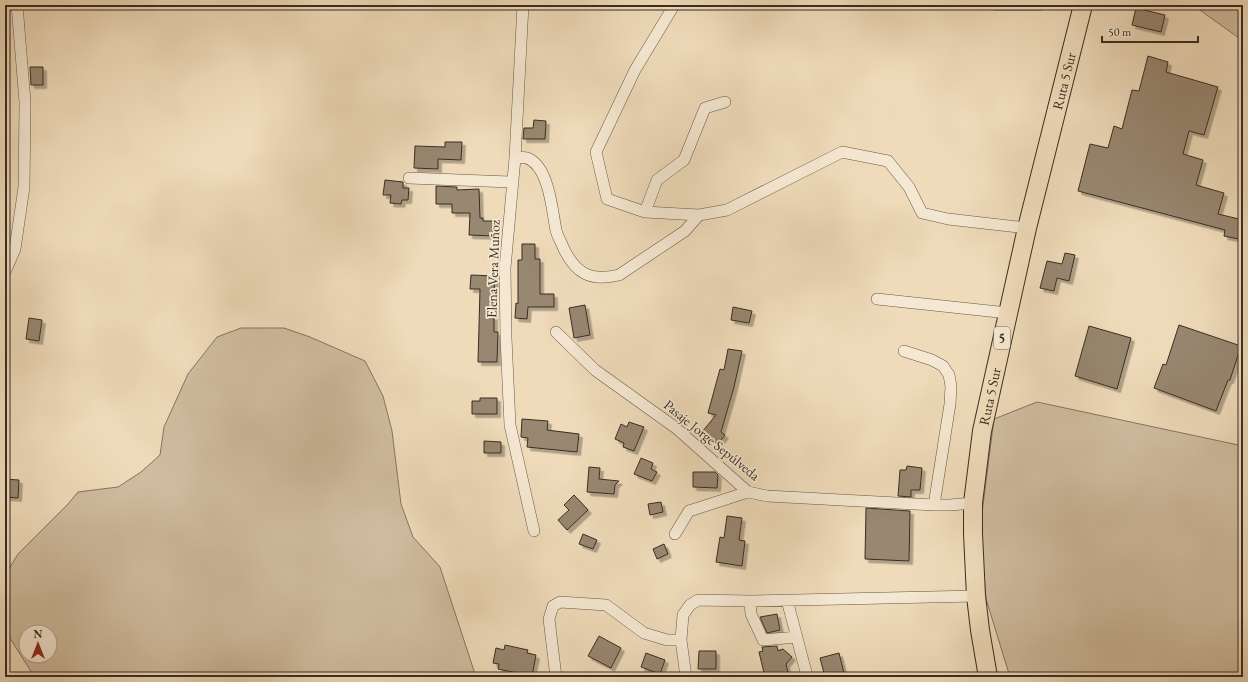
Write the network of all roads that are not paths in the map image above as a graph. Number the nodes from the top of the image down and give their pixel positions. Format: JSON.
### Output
{"nodes":[{"id":1,"x":17,"y":5,"type":"edge"},
{"id":2,"x":523,"y":5,"type":"edge"},
{"id":3,"x":673,"y":5,"type":"edge"},
{"id":4,"x":996,"y":5,"type":"edge"},
{"id":5,"x":1039,"y":5,"type":"edge"},
{"id":6,"x":1083,"y":5,"type":"edge"},
{"id":7,"x":725,"y":102,"type":"dead end"},
{"id":8,"x":515,"y":158,"type":"junction"},
{"id":9,"x":409,"y":178,"type":"dead end"},
{"id":10,"x":513,"y":182,"type":"junction"},
{"id":11,"x":644,"y":212,"type":"junction"},
{"id":12,"x":699,"y":215,"type":"junction"},
{"id":13,"x":1027,"y":228,"type":"junction"},
{"id":14,"x":5,"y":272,"type":"edge"},
{"id":15,"x":877,"y":299,"type":"dead end"},
{"id":16,"x":1008,"y":313,"type":"junction"},
{"id":17,"x":556,"y":332,"type":"dead end"},
{"id":18,"x":904,"y":351,"type":"dead end"},
{"id":19,"x":748,"y":492,"type":"junction"},
{"id":20,"x":973,"y":503,"type":"junction"},
{"id":21,"x":934,"y":505,"type":"junction"},
{"id":22,"x":534,"y":531,"type":"dead end"},
{"id":23,"x":675,"y":534,"type":"dead end"},
{"id":24,"x":976,"y":596,"type":"junction"},
{"id":25,"x":787,"y":600,"type":"junction"},
{"id":26,"x":750,"y":601,"type":"junction"},
{"id":27,"x":797,"y":638,"type":"junction"},
{"id":28,"x":681,"y":640,"type":"junction"},
{"id":29,"x":807,"y":676,"type":"edge"},
{"id":30,"x":556,"y":677,"type":"edge"},
{"id":31,"x":686,"y":677,"type":"edge"},
{"id":32,"x":988,"y":677,"type":"edge"}],
"edges":[{"from":1,"to":14,"type":"street"},
{"from":2,"to":8,"type":"street","name":"Elena Vera Muñoz"},
{"from":3,"to":11,"type":"street"},
{"from":4,"to":5,"type":"street"},
{"from":6,"to":13,"type":"highway","name":"Ruta 5 Sur","number":"5"},
{"from":7,"to":11,"type":"street"},
{"from":8,"to":10,"type":"street","name":"Elena Vera Muñoz"},
{"from":8,"to":12,"type":"street"},
{"from":9,"to":10,"type":"street"},
{"from":10,"to":22,"type":"street","name":"Elena Vera Muñoz"},
{"from":11,"to":12,"type":"street"},
{"from":12,"to":13,"type":"street"},
{"from":13,"to":16,"type":"highway","name":"Ruta 5 Sur","number":"5"},
{"from":15,"to":16,"type":"street"},
{"from":16,"to":20,"type":"highway","name":"Ruta 5 Sur","number":"5"},
{"from":17,"to":19,"type":"street","name":"Pasaje Jorge Sepúlveda"},
{"from":18,"to":21,"type":"street"},
{"from":19,"to":21,"type":"street","name":"Pasaje Jorge Sepúlveda"},
{"from":19,"to":23,"type":"street"},
{"from":20,"to":21,"type":"street","name":"Pasaje Jorge Sepúlveda"},
{"from":20,"to":24,"type":"highway","name":"Ruta 5 Sur","number":"5"},
{"from":24,"to":25,"type":"street"},
{"from":24,"to":32,"type":"highway","name":"Ruta 5 Sur","number":"5"},
{"from":25,"to":26,"type":"street"},
{"from":25,"to":27,"type":"street"},
{"from":26,"to":27,"type":"street"},
{"from":26,"to":28,"type":"street"},
{"from":27,"to":29,"type":"street"},
{"from":28,"to":30,"type":"street"},
{"from":28,"to":31,"type":"street"}]}
